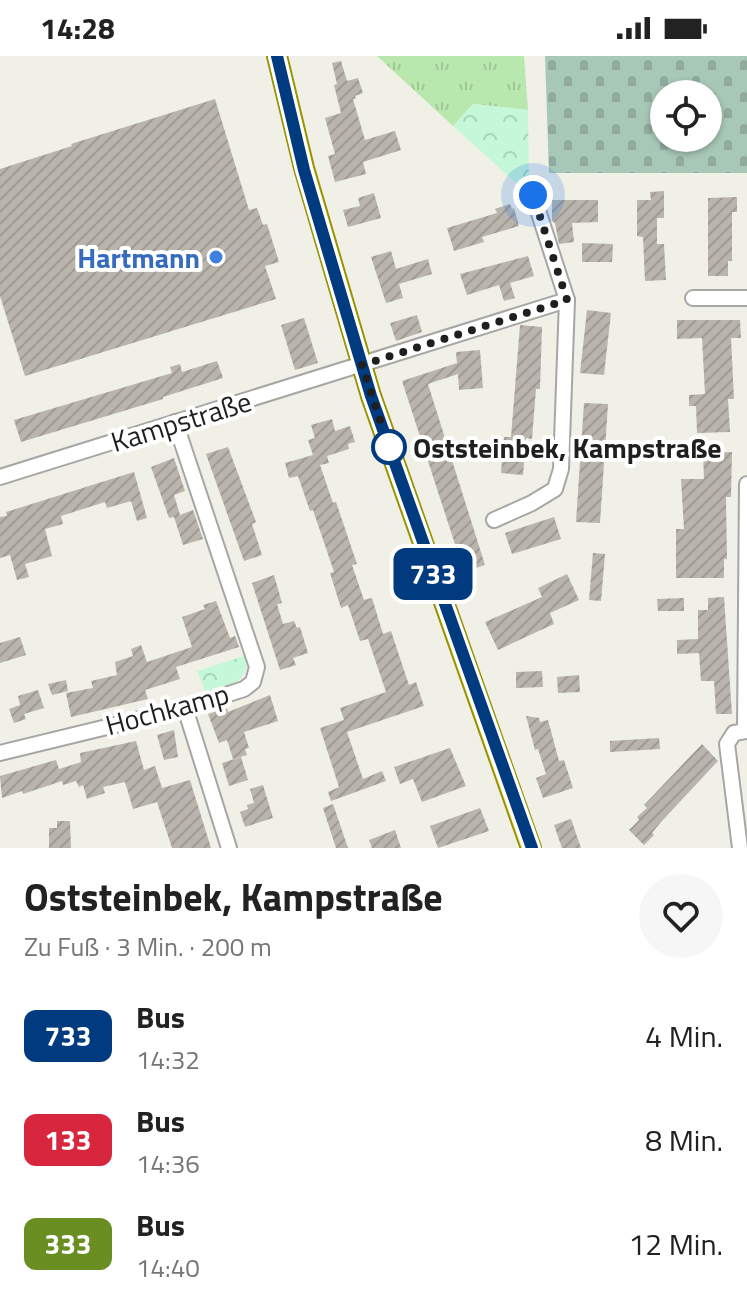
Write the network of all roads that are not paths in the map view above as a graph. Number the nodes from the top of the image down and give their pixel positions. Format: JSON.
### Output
{"nodes":[{"id":1,"x":277,"y":56,"type":"edge"},
{"id":2,"x":533,"y":195,"type":"dead end"},
{"id":3,"x":693,"y":298,"type":"dead end"},
{"id":4,"x":747,"y":298,"type":"edge"},
{"id":5,"x":567,"y":300,"type":"junction"},
{"id":6,"x":362,"y":365,"type":"junction"},
{"id":7,"x":175,"y":422,"type":"junction"},
{"id":8,"x":0,"y":477,"type":"edge"},
{"id":9,"x":747,"y":484,"type":"edge"},
{"id":10,"x":494,"y":520,"type":"dead end"},
{"id":11,"x":185,"y":708,"type":"junction"},
{"id":12,"x":742,"y":732,"type":"edge"},
{"id":13,"x":0,"y":753,"type":"edge"},
{"id":14,"x":229,"y":848,"type":"edge"},
{"id":15,"x":531,"y":848,"type":"edge"},
{"id":16,"x":740,"y":848,"type":"edge"}],
"edges":[{"from":1,"to":6,"type":"main road"},
{"from":2,"to":5,"type":"street"},
{"from":3,"to":4,"type":"street"},
{"from":5,"to":6,"type":"street","name":"Kampstraße"},
{"from":5,"to":10,"type":"street"},
{"from":6,"to":7,"type":"street","name":"Kampstraße"},
{"from":6,"to":15,"type":"main road"},
{"from":7,"to":8,"type":"street","name":"Kampstraße"},
{"from":7,"to":11,"type":"street","name":"Hochkamp"},
{"from":9,"to":12,"type":"street"},
{"from":11,"to":13,"type":"street","name":"Hochkamp"},
{"from":11,"to":14,"type":"street"},
{"from":12,"to":16,"type":"street"}]}
